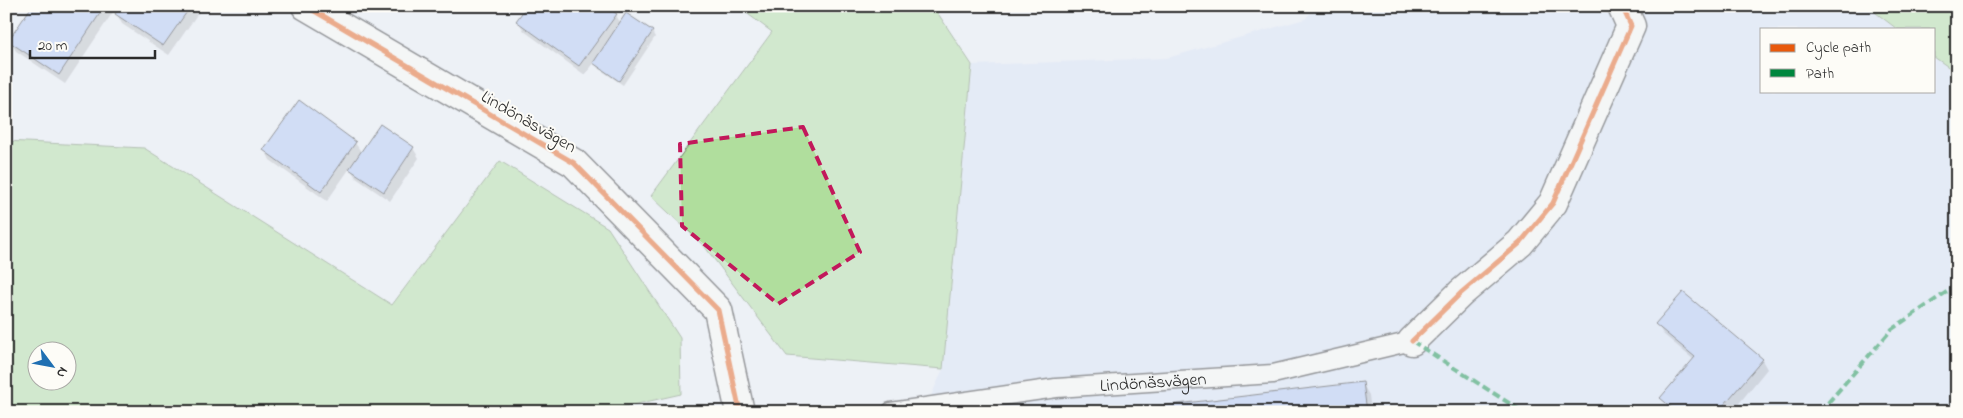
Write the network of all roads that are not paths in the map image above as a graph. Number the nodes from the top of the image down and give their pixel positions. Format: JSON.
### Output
{"nodes":[{"id":1,"x":306,"y":6,"type":"edge"},
{"id":2,"x":1622,"y":6,"type":"edge"},
{"id":3,"x":1412,"y":341,"type":"joint"},
{"id":4,"x":740,"y":412,"type":"edge"},
{"id":5,"x":891,"y":412,"type":"edge"}],
"edges":[{"from":1,"to":4,"type":"street","name":"Lindönäsvägen"},
{"from":2,"to":3,"type":"street"},
{"from":3,"to":5,"type":"lane","name":"Lindönäsvägen"}]}
